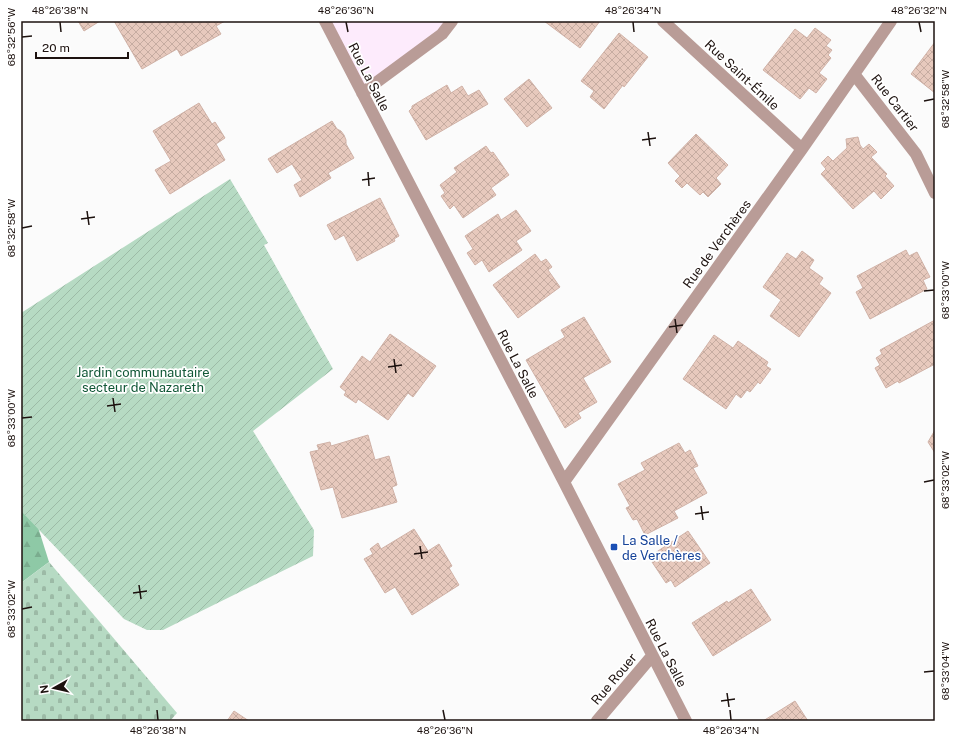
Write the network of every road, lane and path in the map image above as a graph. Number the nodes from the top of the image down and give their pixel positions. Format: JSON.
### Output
{"nodes":[{"id":1,"x":325,"y":21,"type":"edge"},
{"id":2,"x":452,"y":21,"type":"edge"},
{"id":3,"x":663,"y":21,"type":"edge"},
{"id":4,"x":891,"y":21,"type":"edge"},
{"id":5,"x":854,"y":74,"type":"junction"},
{"id":6,"x":362,"y":92,"type":"junction"},
{"id":7,"x":802,"y":149,"type":"junction"},
{"id":8,"x":935,"y":193,"type":"edge"},
{"id":9,"x":564,"y":482,"type":"junction"},
{"id":10,"x":652,"y":656,"type":"junction"},
{"id":11,"x":597,"y":721,"type":"edge"},
{"id":12,"x":686,"y":721,"type":"edge"}],
"edges":[{"from":1,"to":6,"type":"street","name":"Rue La Salle"},
{"from":2,"to":6,"type":"street"},
{"from":3,"to":7,"type":"street","name":"Rue Saint-Émile"},
{"from":4,"to":5,"type":"street","name":"Rue de Verchères"},
{"from":5,"to":7,"type":"street","name":"Rue de Verchères"},
{"from":5,"to":8,"type":"street","name":"Rue Cartier"},
{"from":6,"to":9,"type":"street","name":"Rue La Salle"},
{"from":7,"to":9,"type":"street","name":"Rue de Verchères"},
{"from":9,"to":10,"type":"street","name":"Rue La Salle"},
{"from":10,"to":11,"type":"street","name":"Rue Rouer"},
{"from":10,"to":12,"type":"street","name":"Rue La Salle"}]}
